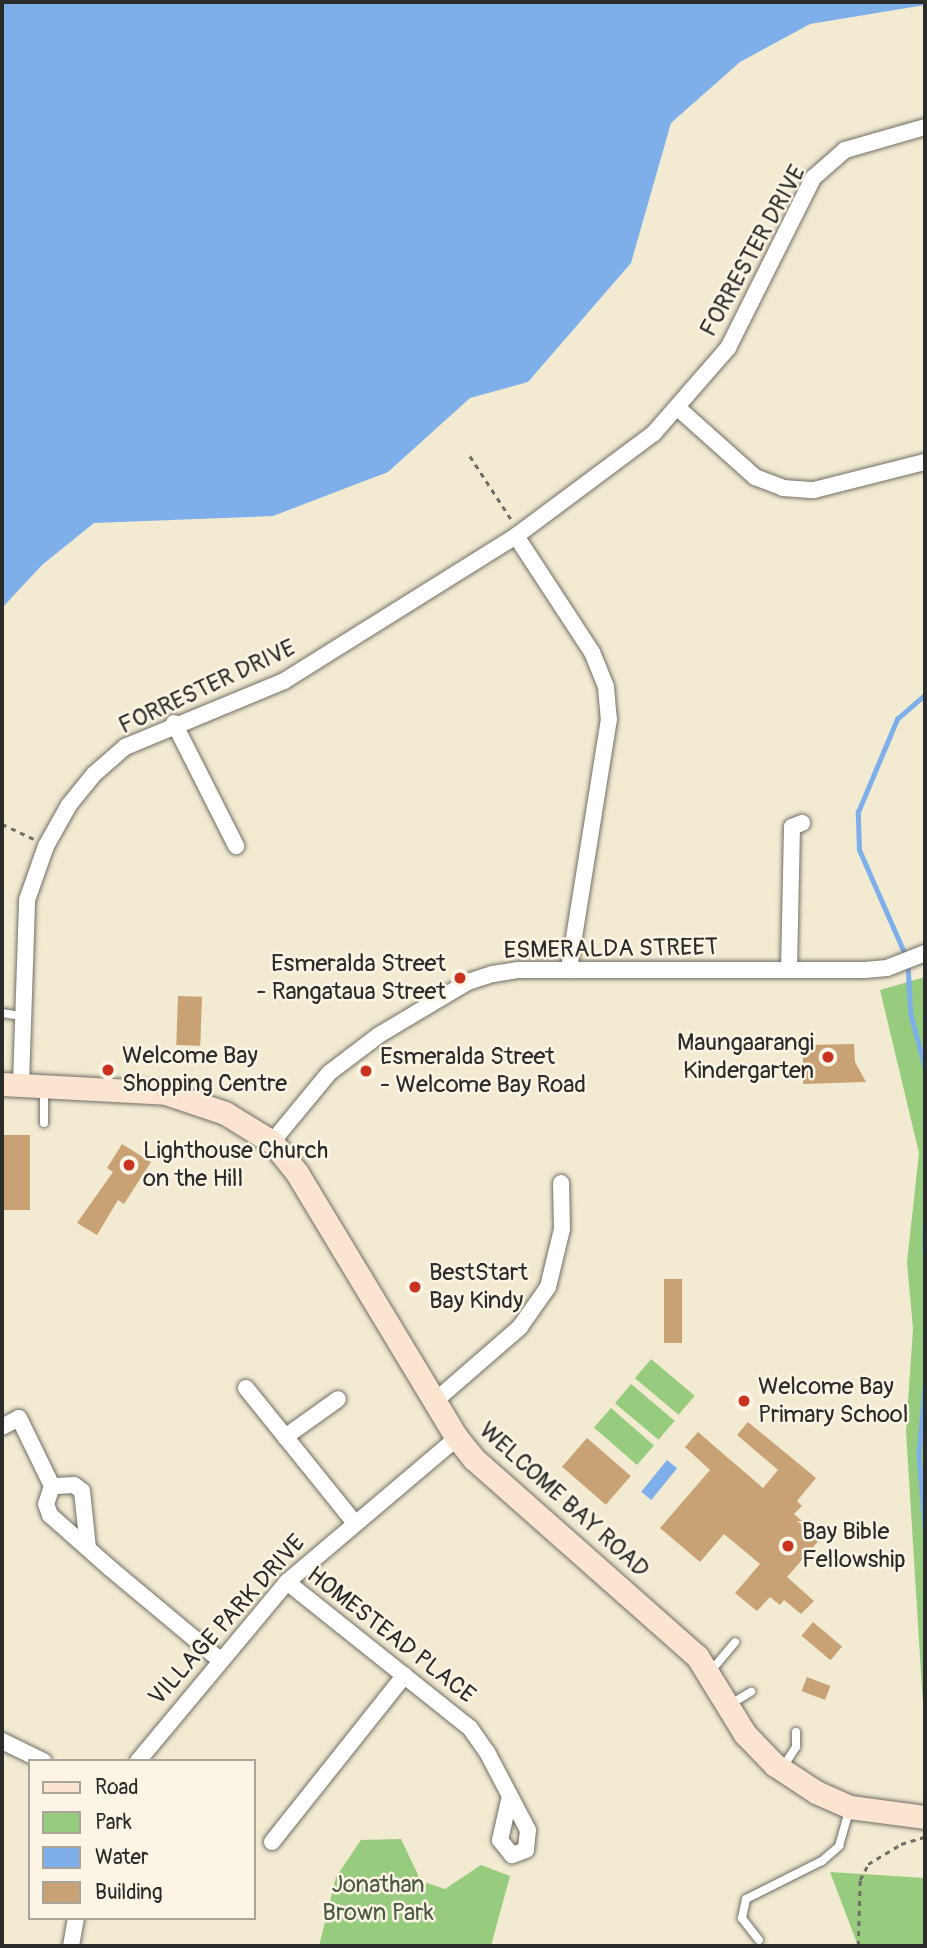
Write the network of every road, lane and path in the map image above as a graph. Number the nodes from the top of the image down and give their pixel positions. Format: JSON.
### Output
{"nodes":[{"id":1,"x":925,"y":127,"type":"edge"},
{"id":2,"x":680,"y":409,"type":"junction"},
{"id":3,"x":470,"y":456,"type":"dead end"},
{"id":4,"x":925,"y":462,"type":"edge"},
{"id":5,"x":516,"y":536,"type":"junction"},
{"id":6,"x":174,"y":723,"type":"junction"},
{"id":7,"x":802,"y":823,"type":"dead end"},
{"id":8,"x":2,"y":824,"type":"edge"},
{"id":9,"x":46,"y":846,"type":"junction"},
{"id":10,"x":236,"y":846,"type":"dead end"},
{"id":11,"x":925,"y":953,"type":"edge"},
{"id":12,"x":569,"y":970,"type":"junction"},
{"id":13,"x":789,"y":970,"type":"junction"},
{"id":14,"x":2,"y":1013,"type":"edge"},
{"id":15,"x":22,"y":1016,"type":"junction"},
{"id":16,"x":22,"y":1084,"type":"edge"},
{"id":17,"x":44,"y":1123,"type":"dead end"},
{"id":18,"x":272,"y":1142,"type":"junction"},
{"id":19,"x":561,"y":1183,"type":"dead end"},
{"id":20,"x":246,"y":1388,"type":"dead end"},
{"id":21,"x":338,"y":1399,"type":"dead end"},
{"id":22,"x":435,"y":1401,"type":"junction"},
{"id":23,"x":2,"y":1427,"type":"edge"},
{"id":24,"x":285,"y":1437,"type":"junction"},
{"id":25,"x":457,"y":1438,"type":"junction"},
{"id":26,"x":52,"y":1486,"type":"junction"},
{"id":27,"x":355,"y":1523,"type":"junction"},
{"id":28,"x":88,"y":1548,"type":"junction"},
{"id":29,"x":287,"y":1582,"type":"junction"},
{"id":30,"x":735,"y":1642,"type":"dead end"},
{"id":31,"x":220,"y":1660,"type":"junction"},
{"id":32,"x":707,"y":1674,"type":"junction"},
{"id":33,"x":405,"y":1675,"type":"junction"},
{"id":34,"x":751,"y":1692,"type":"dead end"},
{"id":35,"x":727,"y":1706,"type":"junction"},
{"id":36,"x":796,"y":1732,"type":"dead end"},
{"id":37,"x":2,"y":1741,"type":"edge"},
{"id":38,"x":39,"y":1759,"type":"edge"},
{"id":39,"x":140,"y":1759,"type":"edge"},
{"id":40,"x":781,"y":1769,"type":"junction"},
{"id":41,"x":510,"y":1796,"type":"dead end"},
{"id":42,"x":850,"y":1807,"type":"junction"},
{"id":43,"x":925,"y":1817,"type":"edge"},
{"id":44,"x":925,"y":1837,"type":"edge"},
{"id":45,"x":272,"y":1842,"type":"dead end"},
{"id":46,"x":76,"y":1920,"type":"edge"},
{"id":47,"x":759,"y":1940,"type":"dead end"},
{"id":48,"x":71,"y":1946,"type":"edge"},
{"id":49,"x":858,"y":1946,"type":"edge"}],
"edges":[{"from":1,"to":2,"type":"street","name":"FORRESTER DRIVE"},
{"from":2,"to":4,"type":"street"},
{"from":2,"to":5,"type":"street","name":"FORRESTER DRIVE"},
{"from":3,"to":5,"type":"path"},
{"from":5,"to":6,"type":"street","name":"FORRESTER DRIVE"},
{"from":5,"to":12,"type":"street"},
{"from":6,"to":9,"type":"street","name":"FORRESTER DRIVE"},
{"from":6,"to":10,"type":"street"},
{"from":7,"to":13,"type":"street"},
{"from":8,"to":9,"type":"path"},
{"from":9,"to":15,"type":"street","name":"FORRESTER DRIVE"},
{"from":11,"to":13,"type":"street","name":"ESMERALDA STREET"},
{"from":12,"to":13,"type":"street","name":"ESMERALDA STREET"},
{"from":12,"to":18,"type":"street","name":"ESMERALDA STREET"},
{"from":14,"to":15,"type":"lane"},
{"from":15,"to":16,"type":"street","name":"FORRESTER DRIVE"},
{"from":16,"to":17,"type":"lane"},
{"from":16,"to":18,"type":"main road","name":"WELCOME BAY ROAD"},
{"from":18,"to":22,"type":"main road","name":"WELCOME BAY ROAD"},
{"from":19,"to":22,"type":"street"},
{"from":20,"to":24,"type":"street"},
{"from":21,"to":24,"type":"street"},
{"from":22,"to":25,"type":"main road","name":"WELCOME BAY ROAD"},
{"from":23,"to":26,"type":"street"},
{"from":24,"to":27,"type":"street"},
{"from":25,"to":27,"type":"street","name":"VILLAGE PARK DRIVE"},
{"from":25,"to":32,"type":"main road","name":"WELCOME BAY ROAD"},
{"from":26,"to":28,"type":"street"},
{"from":26,"to":28,"type":"street"},
{"from":27,"to":29,"type":"street","name":"VILLAGE PARK DRIVE"},
{"from":28,"to":31,"type":"street"},
{"from":29,"to":31,"type":"street","name":"VILLAGE PARK DRIVE"},
{"from":29,"to":33,"type":"street","name":"HOMESTEAD PLACE"},
{"from":30,"to":32,"type":"lane"},
{"from":31,"to":39,"type":"street","name":"VILLAGE PARK DRIVE"},
{"from":32,"to":35,"type":"main road","name":"WELCOME BAY ROAD"},
{"from":33,"to":41,"type":"street","name":"HOMESTEAD PLACE"},
{"from":33,"to":45,"type":"street"},
{"from":34,"to":35,"type":"lane"},
{"from":35,"to":40,"type":"main road","name":"WELCOME BAY ROAD"},
{"from":36,"to":40,"type":"lane"},
{"from":37,"to":38,"type":"street"},
{"from":40,"to":42,"type":"main road","name":"WELCOME BAY ROAD"},
{"from":42,"to":43,"type":"main road","name":"WELCOME BAY ROAD"},
{"from":42,"to":47,"type":"lane"},
{"from":44,"to":49,"type":"path"},
{"from":46,"to":48,"type":"street"}]}
